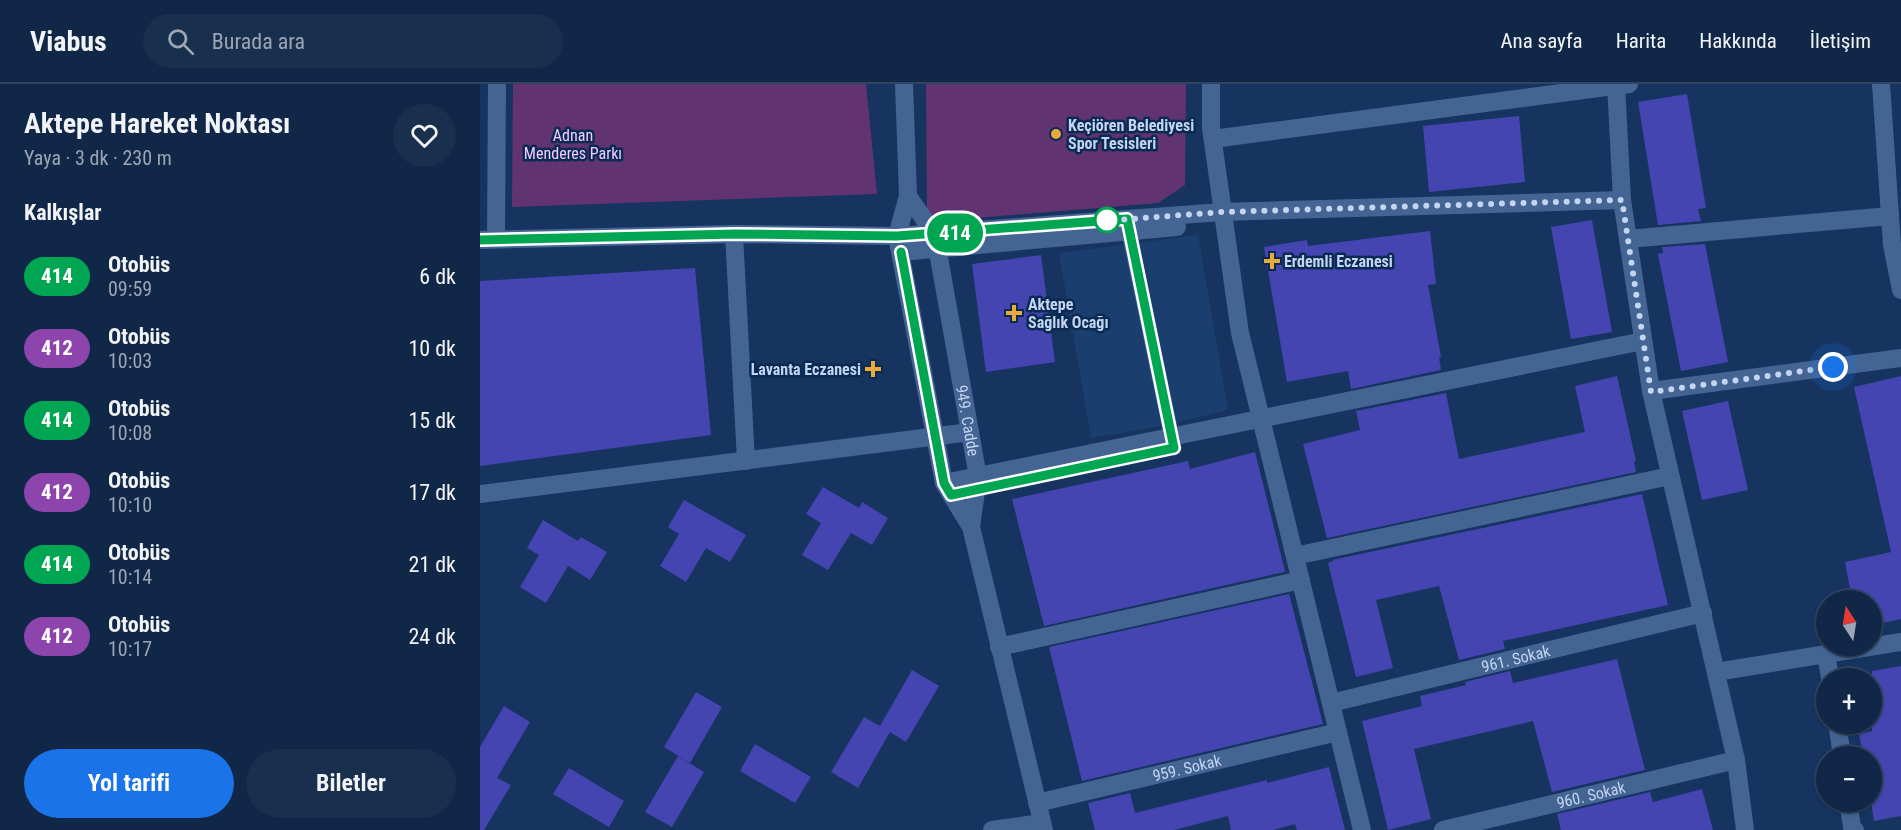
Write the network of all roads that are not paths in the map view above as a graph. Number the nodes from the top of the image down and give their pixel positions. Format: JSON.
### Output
{"nodes":[{"id":1,"x":497,"y":84,"type":"edge"},
{"id":2,"x":904,"y":84,"type":"edge"},
{"id":3,"x":1211,"y":84,"type":"edge"},
{"id":4,"x":1881,"y":84,"type":"edge"},
{"id":5,"x":1621,"y":85,"type":"edge"},
{"id":6,"x":1213,"y":139,"type":"junction"},
{"id":7,"x":908,"y":196,"type":"junction"},
{"id":8,"x":1622,"y":200,"type":"junction"},
{"id":9,"x":1890,"y":216,"type":"junction"},
{"id":10,"x":1223,"y":217,"type":"junction"},
{"id":11,"x":1128,"y":225,"type":"junction"},
{"id":12,"x":735,"y":234,"type":"junction"},
{"id":13,"x":488,"y":239,"type":"edge"},
{"id":14,"x":1628,"y":239,"type":"junction"},
{"id":15,"x":936,"y":242,"type":"junction"},
{"id":16,"x":899,"y":244,"type":"junction"},
{"id":17,"x":1901,"y":290,"type":"edge"},
{"id":18,"x":1643,"y":341,"type":"junction"},
{"id":19,"x":1901,"y":358,"type":"edge"},
{"id":20,"x":1651,"y":392,"type":"junction"},
{"id":21,"x":1262,"y":423,"type":"junction"},
{"id":22,"x":970,"y":432,"type":"junction"},
{"id":23,"x":935,"y":437,"type":"junction"},
{"id":24,"x":1173,"y":442,"type":"junction"},
{"id":25,"x":746,"y":461,"type":"junction"},
{"id":26,"x":1670,"y":476,"type":"junction"},
{"id":27,"x":977,"y":483,"type":"junction"},
{"id":28,"x":948,"y":489,"type":"junction"},
{"id":29,"x":480,"y":494,"type":"edge"},
{"id":30,"x":971,"y":527,"type":"junction"},
{"id":31,"x":1295,"y":556,"type":"junction"},
{"id":32,"x":1301,"y":580,"type":"junction"},
{"id":33,"x":1702,"y":613,"type":"junction"},
{"id":34,"x":1901,"y":642,"type":"edge"},
{"id":35,"x":1882,"y":645,"type":"edge"},
{"id":36,"x":999,"y":647,"type":"junction"},
{"id":37,"x":1816,"y":656,"type":"edge"},
{"id":38,"x":1716,"y":672,"type":"junction"},
{"id":39,"x":1331,"y":704,"type":"junction"},
{"id":40,"x":1338,"y":732,"type":"junction"},
{"id":41,"x":1736,"y":760,"type":"junction"},
{"id":42,"x":1037,"y":803,"type":"junction"},
{"id":43,"x":1850,"y":812,"type":"edge"},
{"id":44,"x":1043,"y":827,"type":"edge"},
{"id":45,"x":992,"y":830,"type":"edge"},
{"id":46,"x":1362,"y":830,"type":"edge"},
{"id":47,"x":1443,"y":830,"type":"edge"},
{"id":48,"x":1745,"y":830,"type":"edge"},
{"id":49,"x":1855,"y":830,"type":"edge"}],
"edges":[{"from":1,"to":13,"type":"street"},
{"from":2,"to":7,"type":"street"},
{"from":3,"to":6,"type":"street"},
{"from":4,"to":9,"type":"street"},
{"from":5,"to":6,"type":"street"},
{"from":5,"to":8,"type":"street"},
{"from":6,"to":10,"type":"street"},
{"from":7,"to":15,"type":"street","name":"949. Cadde"},
{"from":7,"to":16,"type":"street"},
{"from":8,"to":10,"type":"street"},
{"from":8,"to":14,"type":"street"},
{"from":9,"to":14,"type":"street"},
{"from":9,"to":17,"type":"street"},
{"from":10,"to":11,"type":"street"},
{"from":10,"to":21,"type":"street"},
{"from":11,"to":15,"type":"street"},
{"from":11,"to":24,"type":"lane"},
{"from":12,"to":13,"type":"street"},
{"from":12,"to":16,"type":"street"},
{"from":12,"to":25,"type":"street"},
{"from":14,"to":18,"type":"street"},
{"from":15,"to":16,"type":"street"},
{"from":15,"to":22,"type":"street","name":"949. Cadde"},
{"from":16,"to":23,"type":"street"},
{"from":18,"to":20,"type":"street"},
{"from":18,"to":21,"type":"street"},
{"from":19,"to":20,"type":"street"},
{"from":20,"to":26,"type":"street"},
{"from":21,"to":24,"type":"street"},
{"from":21,"to":31,"type":"street"},
{"from":22,"to":23,"type":"street"},
{"from":22,"to":27,"type":"street","name":"949. Cadde"},
{"from":23,"to":25,"type":"street"},
{"from":23,"to":28,"type":"street"},
{"from":24,"to":27,"type":"street"},
{"from":25,"to":29,"type":"street"},
{"from":26,"to":31,"type":"street"},
{"from":26,"to":33,"type":"street"},
{"from":27,"to":28,"type":"street"},
{"from":27,"to":30,"type":"street","name":"949. Cadde"},
{"from":28,"to":30,"type":"street"},
{"from":30,"to":36,"type":"street","name":"949. Cadde"},
{"from":31,"to":32,"type":"street"},
{"from":32,"to":36,"type":"street"},
{"from":32,"to":39,"type":"street"},
{"from":33,"to":38,"type":"street"},
{"from":33,"to":39,"type":"street","name":"961. Sokak"},
{"from":34,"to":35,"type":"street"},
{"from":36,"to":42,"type":"street","name":"949. Cadde"},
{"from":37,"to":38,"type":"street"},
{"from":38,"to":41,"type":"street"},
{"from":39,"to":40,"type":"street"},
{"from":40,"to":42,"type":"street","name":"959. Sokak"},
{"from":40,"to":46,"type":"street"},
{"from":41,"to":47,"type":"street","name":"960. Sokak"},
{"from":41,"to":48,"type":"street"},
{"from":42,"to":44,"type":"street","name":"949. Cadde"},
{"from":43,"to":49,"type":"street"},
{"from":44,"to":45,"type":"street"}]}
